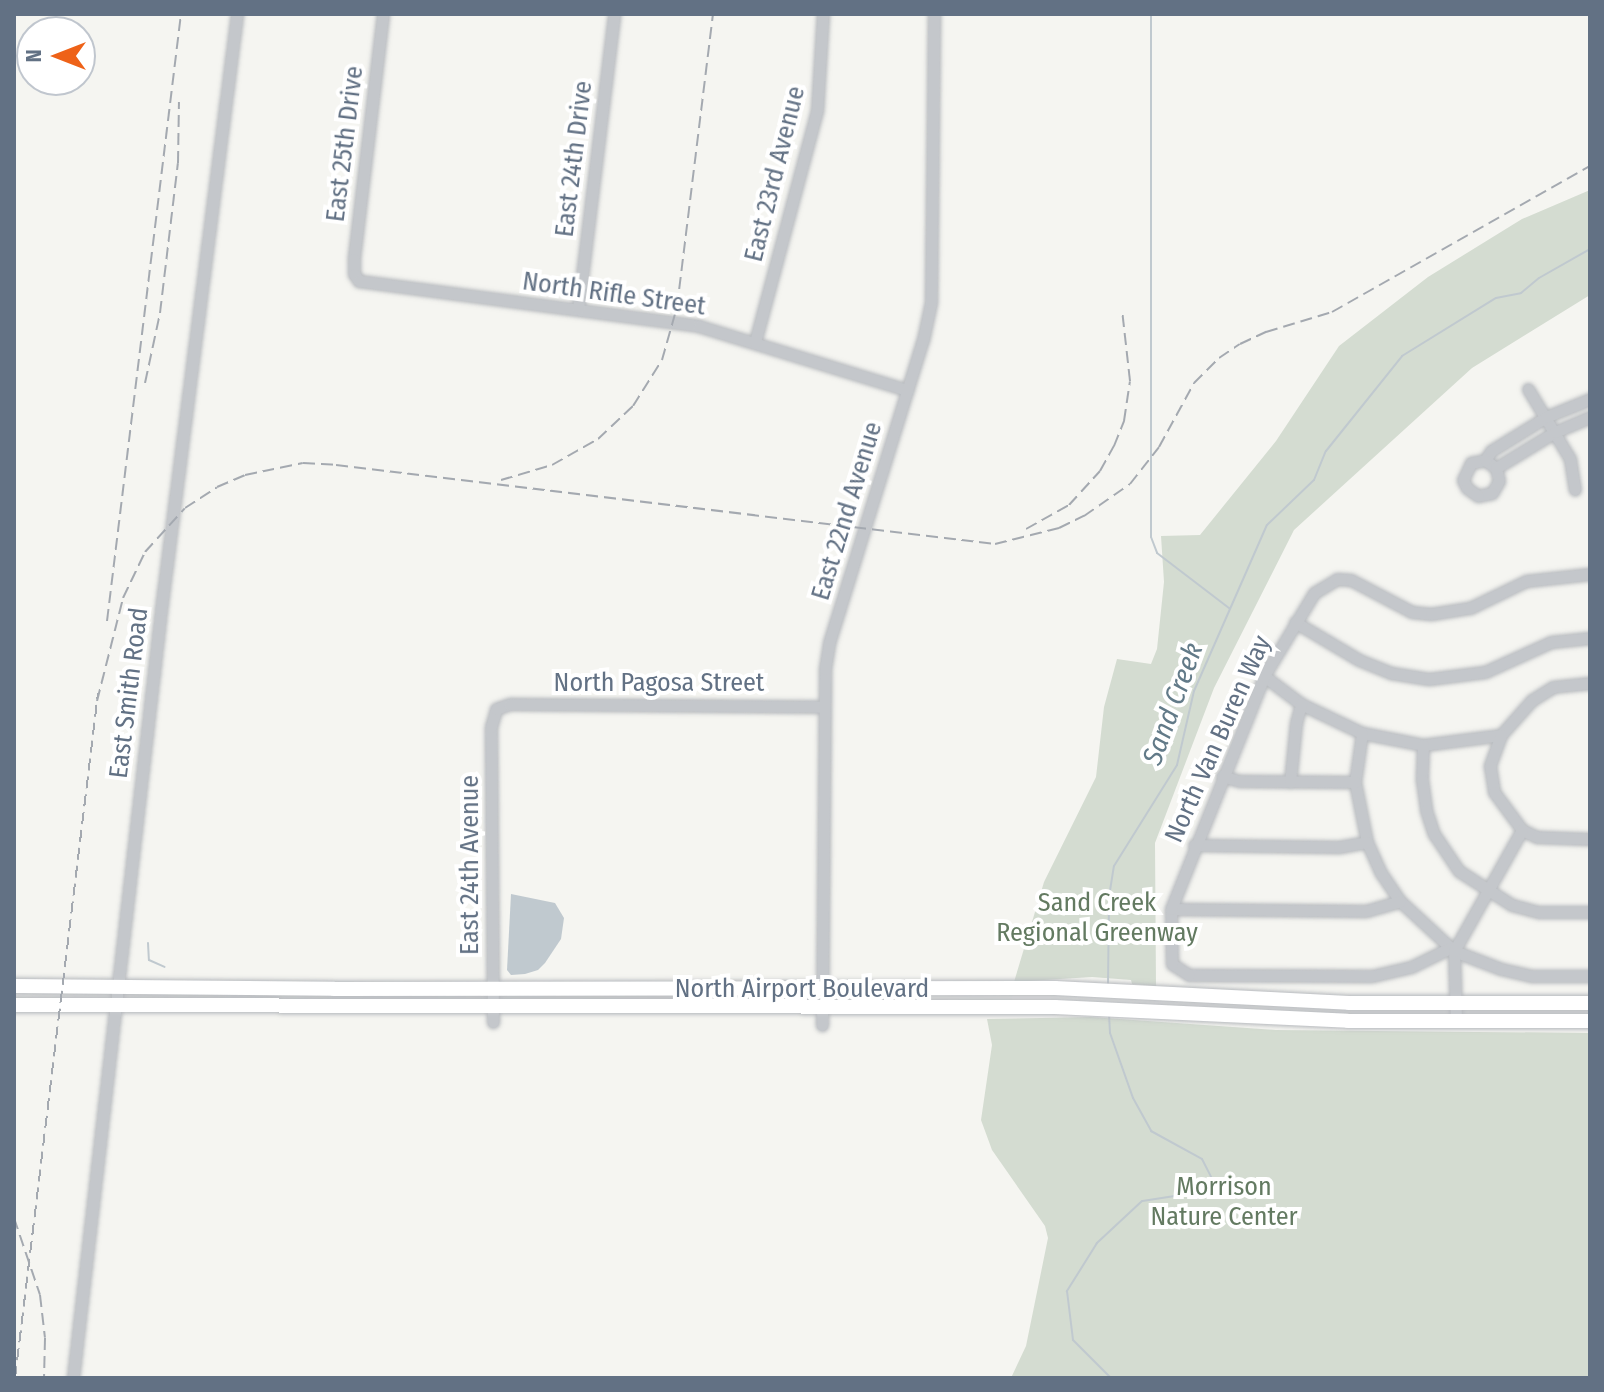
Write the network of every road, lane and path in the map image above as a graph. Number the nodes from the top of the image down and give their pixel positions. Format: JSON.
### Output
{"nodes":[{"id":1,"x":237,"y":14,"type":"edge"},
{"id":2,"x":383,"y":14,"type":"edge"},
{"id":3,"x":614,"y":14,"type":"edge"},
{"id":4,"x":823,"y":14,"type":"edge"},
{"id":5,"x":934,"y":14,"type":"edge"},
{"id":6,"x":357,"y":278,"type":"joint"},
{"id":7,"x":578,"y":309,"type":"junction"},
{"id":8,"x":755,"y":342,"type":"junction"},
{"id":9,"x":1528,"y":389,"type":"dead end"},
{"id":10,"x":907,"y":390,"type":"junction"},
{"id":11,"x":1590,"y":399,"type":"edge"},
{"id":12,"x":1546,"y":417,"type":"junction"},
{"id":13,"x":1590,"y":417,"type":"edge"},
{"id":14,"x":1555,"y":432,"type":"junction"},
{"id":15,"x":1485,"y":460,"type":"junction"},
{"id":16,"x":1496,"y":468,"type":"junction"},
{"id":17,"x":1575,"y":490,"type":"dead end"},
{"id":18,"x":1590,"y":574,"type":"edge"},
{"id":19,"x":1295,"y":622,"type":"junction"},
{"id":20,"x":1590,"y":638,"type":"edge"},
{"id":21,"x":1264,"y":676,"type":"junction"},
{"id":22,"x":1590,"y":683,"type":"edge"},
{"id":23,"x":1301,"y":704,"type":"junction"},
{"id":24,"x":823,"y":707,"type":"junction"},
{"id":25,"x":496,"y":709,"type":"joint"},
{"id":26,"x":1362,"y":733,"type":"junction"},
{"id":27,"x":1501,"y":735,"type":"junction"},
{"id":28,"x":1423,"y":745,"type":"junction"},
{"id":29,"x":1222,"y":776,"type":"junction"},
{"id":30,"x":1290,"y":782,"type":"junction"},
{"id":31,"x":1355,"y":782,"type":"junction"},
{"id":32,"x":1522,"y":830,"type":"junction"},
{"id":33,"x":1590,"y":839,"type":"edge"},
{"id":34,"x":1367,"y":842,"type":"junction"},
{"id":35,"x":1194,"y":845,"type":"junction"},
{"id":36,"x":1487,"y":892,"type":"junction"},
{"id":37,"x":1400,"y":901,"type":"junction"},
{"id":38,"x":1171,"y":909,"type":"junction"},
{"id":39,"x":1590,"y":912,"type":"edge"},
{"id":40,"x":1452,"y":949,"type":"junction"},
{"id":41,"x":1590,"y":976,"type":"edge"},
{"id":42,"x":14,"y":986,"type":"edge"},
{"id":43,"x":120,"y":987,"type":"junction"},
{"id":44,"x":493,"y":989,"type":"junction"},
{"id":45,"x":823,"y":989,"type":"junction"},
{"id":46,"x":1590,"y":1003,"type":"edge"},
{"id":47,"x":1455,"y":1004,"type":"junction"},
{"id":48,"x":14,"y":1005,"type":"edge"},
{"id":49,"x":117,"y":1006,"type":"junction"},
{"id":50,"x":822,"y":1007,"type":"junction"},
{"id":51,"x":493,"y":1014,"type":"junction"},
{"id":52,"x":1456,"y":1021,"type":"junction"},
{"id":53,"x":1590,"y":1021,"type":"edge"},
{"id":54,"x":822,"y":1025,"type":"dead end"},
{"id":55,"x":73,"y":1378,"type":"edge"}],
"edges":[{"from":1,"to":43,"type":"street","name":"East Smith Road"},
{"from":2,"to":6,"type":"street","name":"East 25th Drive"},
{"from":3,"to":7,"type":"street","name":"East 24th Drive"},
{"from":4,"to":8,"type":"street","name":"East 23rd Avenue"},
{"from":5,"to":10,"type":"street","name":"East 22nd Avenue"},
{"from":6,"to":7,"type":"street","name":"North Rifle Street"},
{"from":7,"to":8,"type":"street","name":"North Rifle Street"},
{"from":8,"to":10,"type":"street","name":"North Rifle Street"},
{"from":9,"to":12,"type":"street"},
{"from":10,"to":24,"type":"street","name":"East 22nd Avenue"},
{"from":11,"to":12,"type":"street"},
{"from":12,"to":14,"type":"street"},
{"from":12,"to":15,"type":"street"},
{"from":13,"to":14,"type":"street"},
{"from":14,"to":16,"type":"street"},
{"from":14,"to":17,"type":"street"},
{"from":15,"to":16,"type":"street"},
{"from":15,"to":16,"type":"street"},
{"from":18,"to":19,"type":"street","name":"North Van Buren Way"},
{"from":19,"to":20,"type":"street"},
{"from":19,"to":21,"type":"street","name":"North Van Buren Way"},
{"from":21,"to":23,"type":"street"},
{"from":21,"to":29,"type":"street","name":"North Van Buren Way"},
{"from":22,"to":27,"type":"street"},
{"from":23,"to":26,"type":"street"},
{"from":23,"to":30,"type":"street"},
{"from":24,"to":25,"type":"street","name":"North Pagosa Street"},
{"from":24,"to":45,"type":"street","name":"East 22nd Avenue"},
{"from":25,"to":44,"type":"street","name":"East 24th Avenue"},
{"from":26,"to":28,"type":"street"},
{"from":26,"to":31,"type":"street"},
{"from":27,"to":28,"type":"street"},
{"from":27,"to":32,"type":"street"},
{"from":28,"to":36,"type":"street"},
{"from":29,"to":30,"type":"street"},
{"from":29,"to":35,"type":"street","name":"North Van Buren Way"},
{"from":30,"to":31,"type":"street"},
{"from":31,"to":34,"type":"street"},
{"from":32,"to":33,"type":"street"},
{"from":32,"to":36,"type":"street"},
{"from":34,"to":35,"type":"street"},
{"from":34,"to":37,"type":"street"},
{"from":35,"to":38,"type":"street","name":"North Van Buren Way"},
{"from":36,"to":39,"type":"street"},
{"from":36,"to":40,"type":"street"},
{"from":37,"to":38,"type":"street"},
{"from":37,"to":40,"type":"street"},
{"from":38,"to":40,"type":"street","name":"North Van Buren Way"},
{"from":40,"to":41,"type":"street"},
{"from":40,"to":47,"type":"street"},
{"from":42,"to":43,"type":"main road","name":"North Airport Boulevard"},
{"from":43,"to":44,"type":"main road","name":"North Airport Boulevard"},
{"from":43,"to":49,"type":"street","name":"East Smith Road"},
{"from":44,"to":45,"type":"main road","name":"North Airport Boulevard"},
{"from":44,"to":51,"type":"street","name":"East 24th Avenue"},
{"from":45,"to":47,"type":"main road","name":"North Airport Boulevard"},
{"from":45,"to":50,"type":"street","name":"East 22nd Avenue"},
{"from":46,"to":47,"type":"main road","name":"North Airport Boulevard"},
{"from":47,"to":52,"type":"street"},
{"from":48,"to":49,"type":"main road","name":"North Airport Boulevard"},
{"from":49,"to":51,"type":"main road","name":"North Airport Boulevard"},
{"from":49,"to":55,"type":"street","name":"East Smith Road"},
{"from":50,"to":51,"type":"main road","name":"North Airport Boulevard"},
{"from":50,"to":52,"type":"main road","name":"North Airport Boulevard"},
{"from":50,"to":54,"type":"street","name":"East 22nd Avenue"},
{"from":52,"to":53,"type":"main road","name":"North Airport Boulevard"}]}
